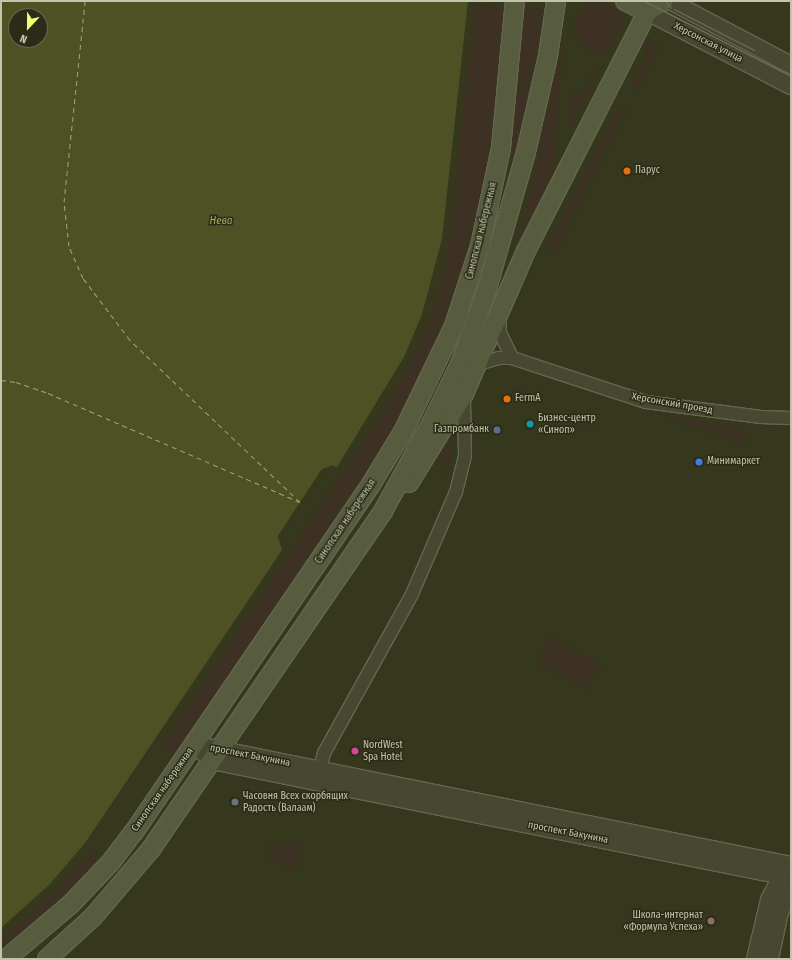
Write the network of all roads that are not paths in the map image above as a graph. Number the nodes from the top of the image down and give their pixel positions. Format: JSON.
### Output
{"nodes":[{"id":1,"x":515,"y":1,"type":"edge"},
{"id":2,"x":556,"y":1,"type":"edge"},
{"id":3,"x":625,"y":1,"type":"edge"},
{"id":4,"x":664,"y":1,"type":"edge"},
{"id":5,"x":670,"y":1,"type":"edge"},
{"id":6,"x":646,"y":6,"type":"edge"},
{"id":7,"x":791,"y":65,"type":"edge"},
{"id":8,"x":791,"y":86,"type":"edge"},
{"id":9,"x":499,"y":316,"type":"junction"},
{"id":10,"x":512,"y":358,"type":"junction"},
{"id":11,"x":478,"y":364,"type":"junction"},
{"id":12,"x":464,"y":394,"type":"junction"},
{"id":13,"x":791,"y":418,"type":"edge"},
{"id":14,"x":383,"y":511,"type":"junction"},
{"id":15,"x":194,"y":744,"type":"junction"},
{"id":16,"x":216,"y":755,"type":"junction"},
{"id":17,"x":318,"y":776,"type":"junction"},
{"id":18,"x":788,"y":867,"type":"edge"},
{"id":19,"x":791,"y":888,"type":"edge"},
{"id":20,"x":6,"y":959,"type":"edge"},
{"id":21,"x":47,"y":959,"type":"edge"},
{"id":22,"x":755,"y":959,"type":"edge"},
{"id":23,"x":770,"y":959,"type":"edge"}],
"edges":[{"from":1,"to":15,"type":"main road","name":"Синопская набережная"},
{"from":2,"to":14,"type":"main road","name":"Синопская набережная"},
{"from":3,"to":6,"type":"main road","name":"Херсонская улица"},
{"from":4,"to":6,"type":"main road"},
{"from":5,"to":7,"type":"street","name":"Херсонская улица"},
{"from":6,"to":8,"type":"street","name":"Херсонская улица"},
{"from":6,"to":9,"type":"main road","name":"Синопская набережная"},
{"from":9,"to":10,"type":"street"},
{"from":9,"to":11,"type":"main road","name":"Синопская набережная"},
{"from":10,"to":11,"type":"street","name":"Херсонский проезд"},
{"from":10,"to":13,"type":"street","name":"Херсонский проезд"},
{"from":11,"to":12,"type":"main road","name":"Синопская набережная"},
{"from":12,"to":14,"type":"main road","name":"Синопская набережная"},
{"from":12,"to":17,"type":"street","name":"Синопская набережная"},
{"from":14,"to":16,"type":"main road","name":"Синопская набережная"},
{"from":15,"to":16,"type":"street","name":"проспект Бакунина"},
{"from":15,"to":20,"type":"main road","name":"Синопская набережная"},
{"from":16,"to":17,"type":"street","name":"проспект Бакунина"},
{"from":16,"to":21,"type":"main road","name":"Синопская набережная"},
{"from":17,"to":18,"type":"street","name":"проспект Бакунина"},
{"from":18,"to":22,"type":"street"},
{"from":19,"to":23,"type":"street"}]}
